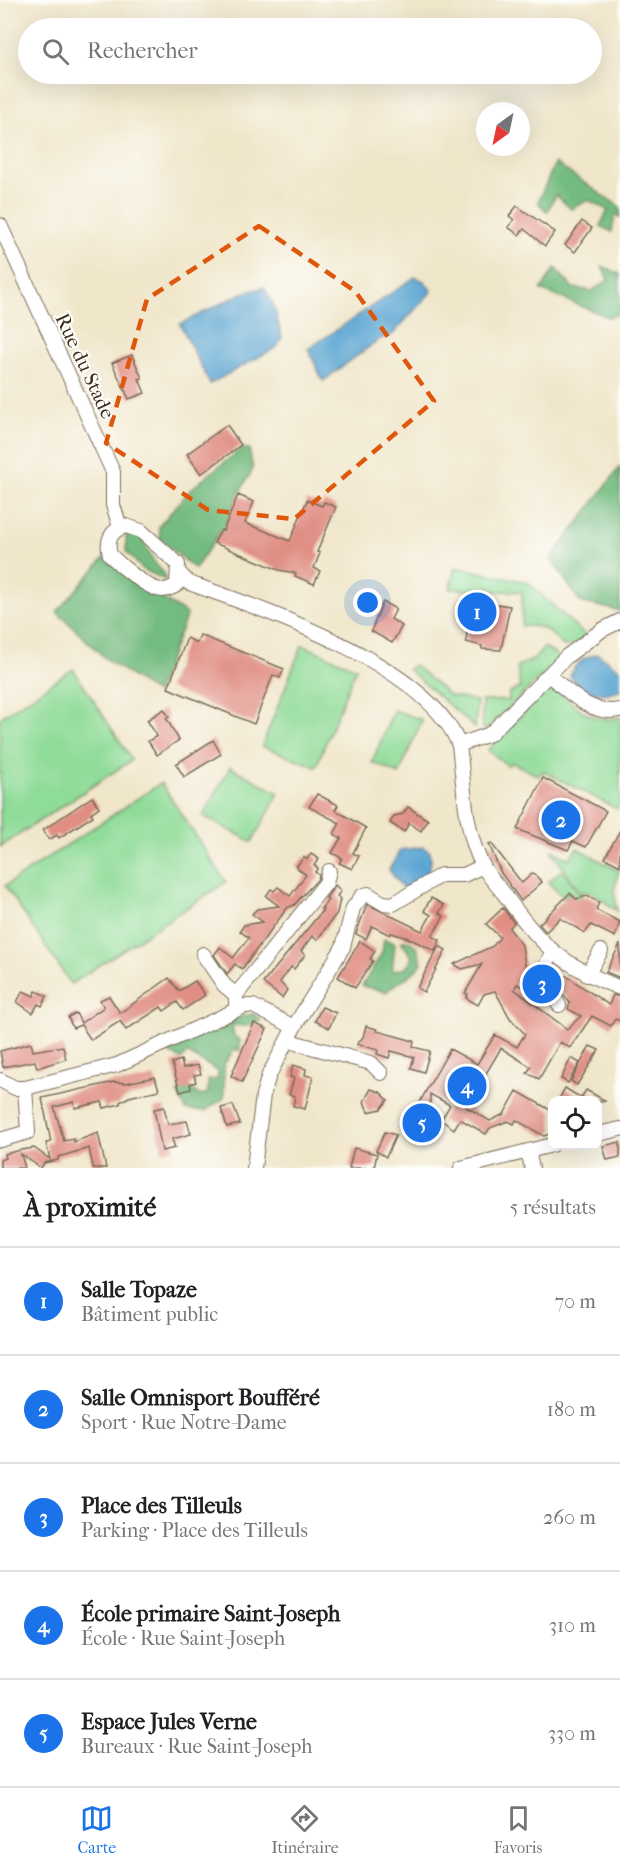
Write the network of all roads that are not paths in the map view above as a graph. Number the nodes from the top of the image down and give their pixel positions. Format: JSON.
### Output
{"nodes":[{"id":1,"x":0,"y":225,"type":"edge"},
{"id":2,"x":120,"y":527,"type":"junction"},
{"id":3,"x":182,"y":580,"type":"junction"},
{"id":4,"x":620,"y":621,"type":"edge"},
{"id":5,"x":550,"y":676,"type":"junction"},
{"id":6,"x":620,"y":710,"type":"edge"},
{"id":7,"x":459,"y":745,"type":"junction"},
{"id":8,"x":483,"y":866,"type":"junction"},
{"id":9,"x":329,"y":871,"type":"dead end"},
{"id":10,"x":601,"y":951,"type":"dead end"},
{"id":11,"x":552,"y":953,"type":"junction"},
{"id":12,"x":203,"y":954,"type":"dead end"},
{"id":13,"x":587,"y":975,"type":"junction"},
{"id":14,"x":620,"y":988,"type":"edge"},
{"id":15,"x":236,"y":1002,"type":"junction"},
{"id":16,"x":559,"y":1005,"type":"dead end"},
{"id":17,"x":291,"y":1033,"type":"junction"},
{"id":18,"x":381,"y":1073,"type":"dead end"},
{"id":19,"x":0,"y":1080,"type":"edge"},
{"id":20,"x":25,"y":1088,"type":"junction"},
{"id":21,"x":620,"y":1129,"type":"edge"},
{"id":22,"x":602,"y":1133,"type":"edge"},
{"id":23,"x":0,"y":1140,"type":"edge"},
{"id":24,"x":548,"y":1146,"type":"edge"},
{"id":25,"x":528,"y":1151,"type":"junction"},
{"id":26,"x":254,"y":1168,"type":"edge"},
{"id":27,"x":460,"y":1168,"type":"edge"},
{"id":28,"x":532,"y":1168,"type":"edge"}],
"edges":[{"from":1,"to":2,"type":"street","name":"Rue du Stade"},
{"from":2,"to":3,"type":"street"},
{"from":2,"to":3,"type":"street"},
{"from":3,"to":7,"type":"street"},
{"from":4,"to":5,"type":"street"},
{"from":5,"to":6,"type":"street"},
{"from":5,"to":7,"type":"street"},
{"from":7,"to":8,"type":"street"},
{"from":8,"to":11,"type":"street"},
{"from":8,"to":17,"type":"street"},
{"from":9,"to":15,"type":"street"},
{"from":10,"to":13,"type":"street"},
{"from":11,"to":13,"type":"street"},
{"from":11,"to":16,"type":"street"},
{"from":12,"to":15,"type":"street"},
{"from":13,"to":14,"type":"street"},
{"from":15,"to":17,"type":"street"},
{"from":15,"to":20,"type":"street"},
{"from":17,"to":18,"type":"street"},
{"from":17,"to":26,"type":"street"},
{"from":19,"to":20,"type":"street"},
{"from":20,"to":23,"type":"street"},
{"from":21,"to":22,"type":"street"},
{"from":24,"to":25,"type":"street"},
{"from":25,"to":27,"type":"street"},
{"from":25,"to":28,"type":"street"}]}
